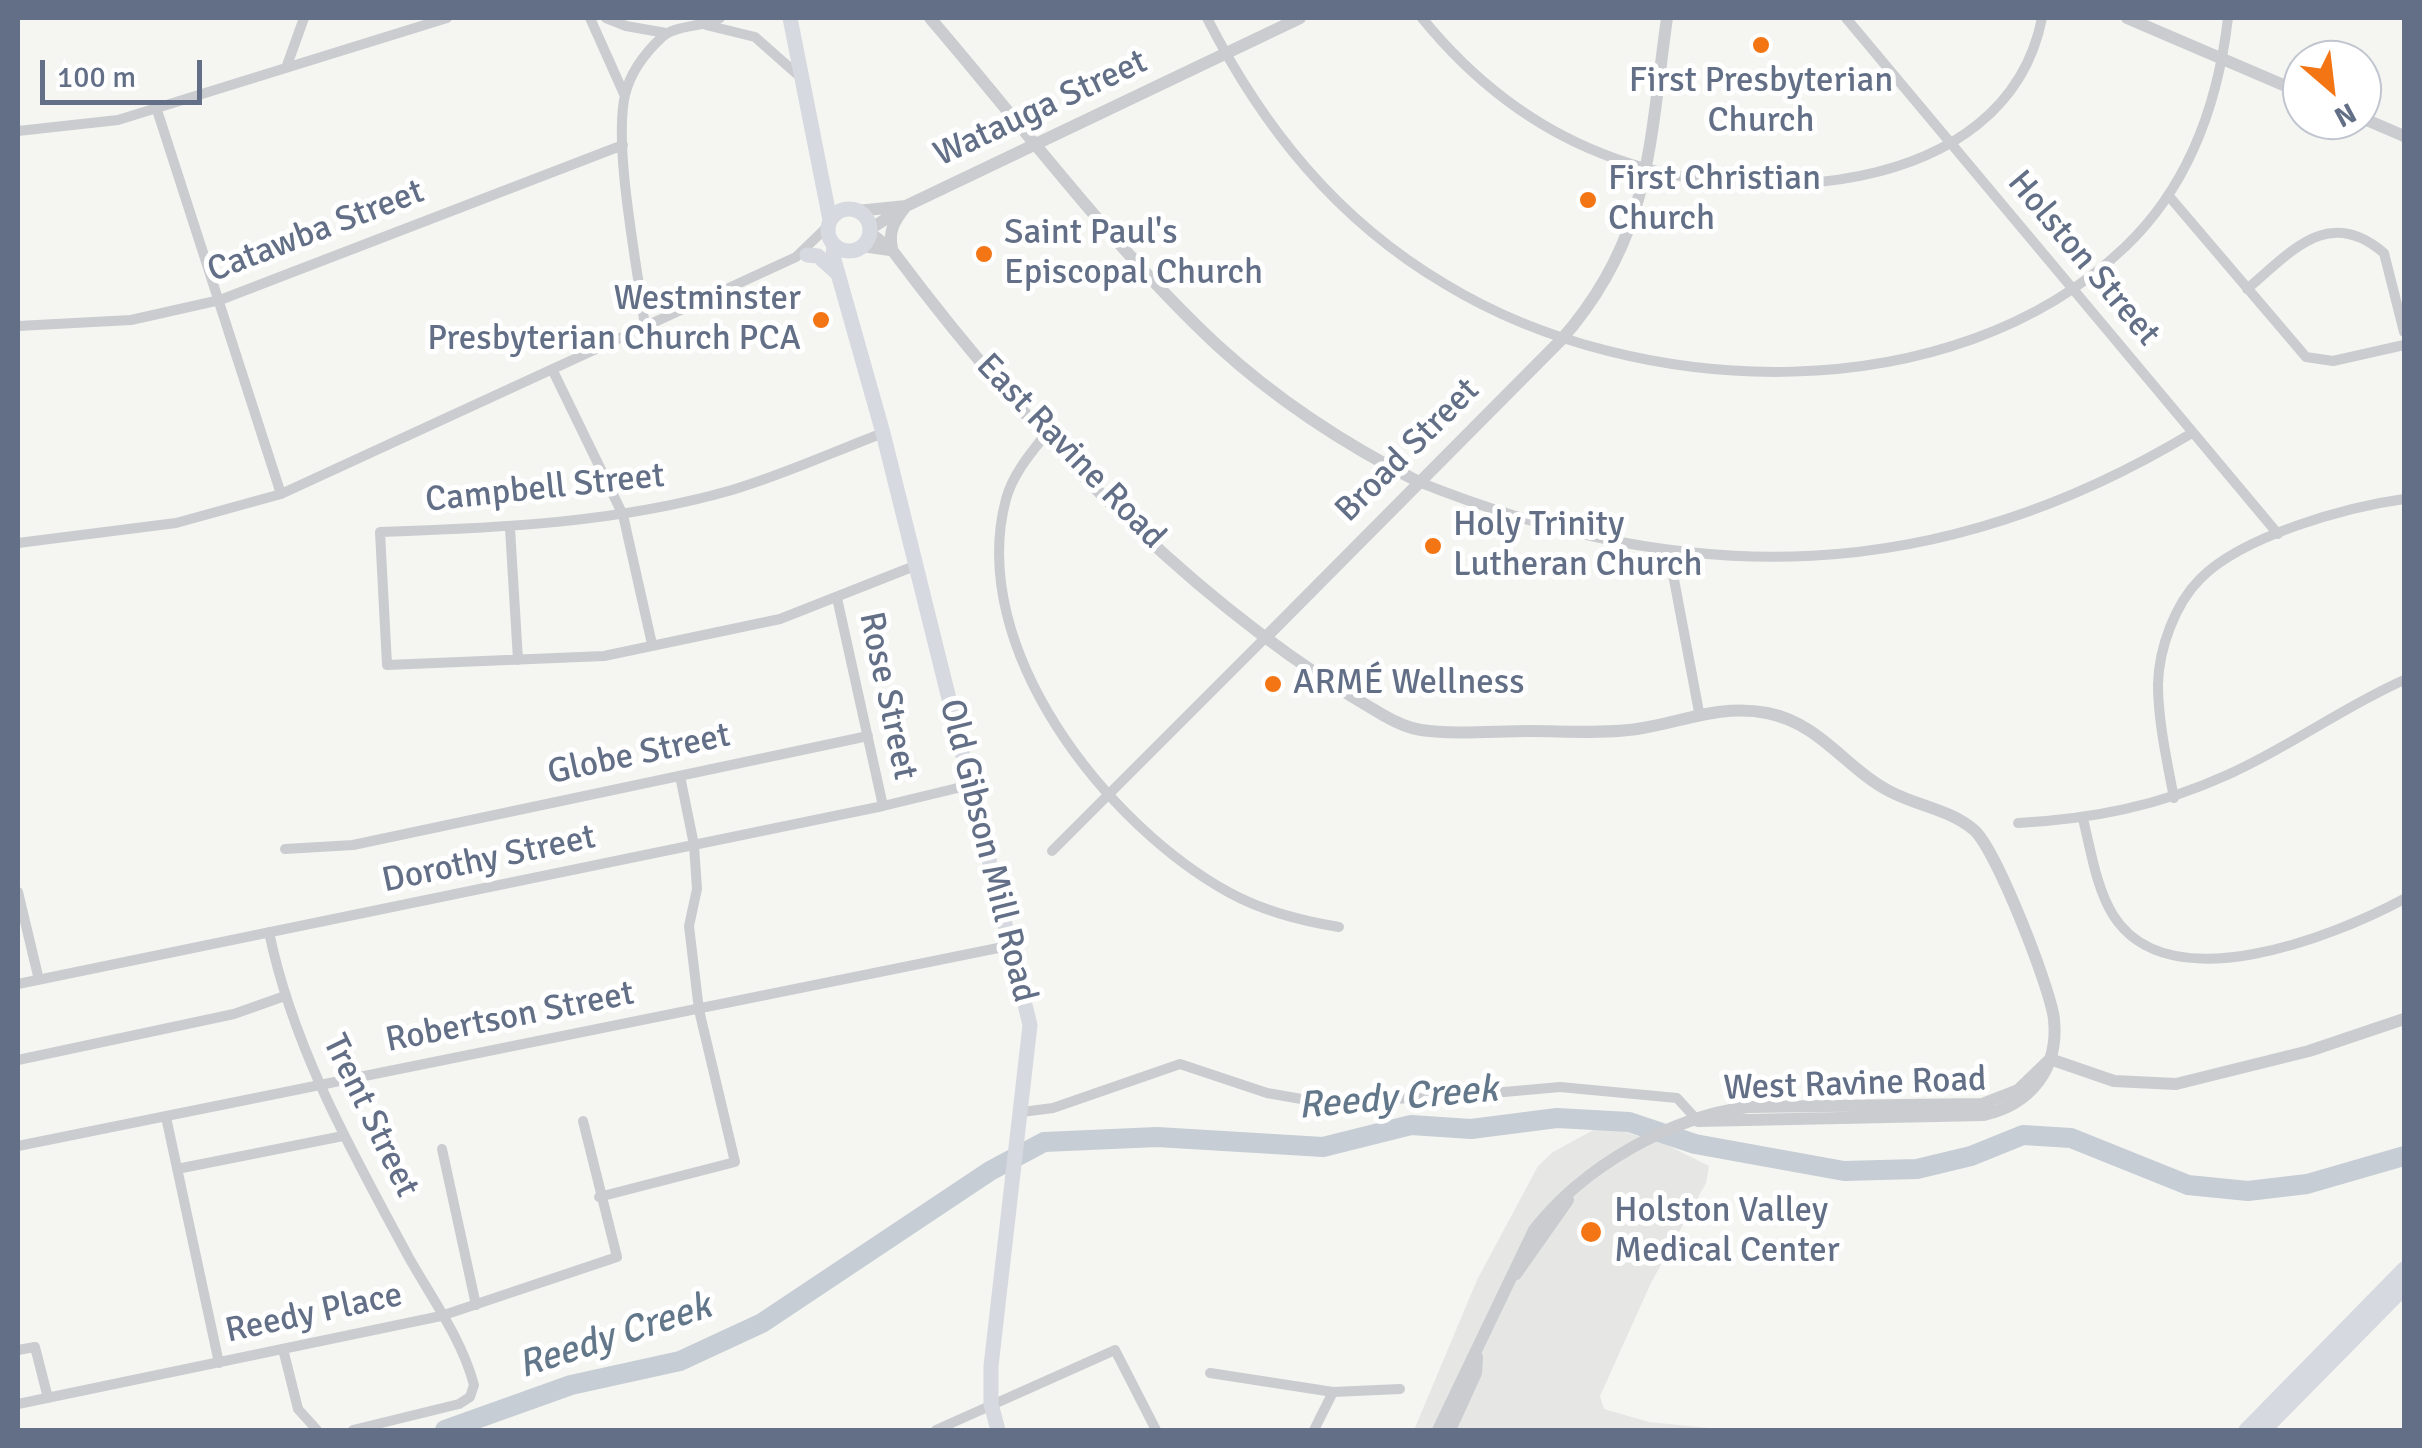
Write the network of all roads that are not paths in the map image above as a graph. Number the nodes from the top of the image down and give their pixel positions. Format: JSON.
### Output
{"nodes":[{"id":1,"x":304,"y":18,"type":"edge"},
{"id":2,"x":448,"y":18,"type":"edge"},
{"id":3,"x":590,"y":18,"type":"edge"},
{"id":4,"x":606,"y":18,"type":"edge"},
{"id":5,"x":720,"y":18,"type":"edge"},
{"id":6,"x":790,"y":18,"type":"edge"},
{"id":7,"x":930,"y":18,"type":"edge"},
{"id":8,"x":1206,"y":18,"type":"edge"},
{"id":9,"x":1300,"y":18,"type":"edge"},
{"id":10,"x":1422,"y":18,"type":"edge"},
{"id":11,"x":1668,"y":18,"type":"edge"},
{"id":12,"x":1846,"y":18,"type":"edge"},
{"id":13,"x":2042,"y":18,"type":"edge"},
{"id":14,"x":2127,"y":18,"type":"edge"},
{"id":15,"x":2228,"y":18,"type":"edge"},
{"id":16,"x":706,"y":25,"type":"junction"},
{"id":17,"x":666,"y":32,"type":"junction"},
{"id":18,"x":1225,"y":54,"type":"junction"},
{"id":19,"x":2223,"y":59,"type":"junction"},
{"id":20,"x":286,"y":68,"type":"junction"},
{"id":21,"x":798,"y":76,"type":"junction"},
{"id":22,"x":2282,"y":84,"type":"edge"},
{"id":23,"x":625,"y":95,"type":"junction"},
{"id":24,"x":156,"y":110,"type":"junction"},
{"id":25,"x":18,"y":132,"type":"edge"},
{"id":26,"x":1951,"y":142,"type":"junction"},
{"id":27,"x":1038,"y":143,"type":"junction"},
{"id":28,"x":623,"y":145,"type":"junction"},
{"id":29,"x":1645,"y":169,"type":"junction"},
{"id":30,"x":823,"y":181,"type":"junction"},
{"id":31,"x":2168,"y":195,"type":"junction"},
{"id":32,"x":906,"y":206,"type":"junction"},
{"id":33,"x":854,"y":210,"type":"junction"},
{"id":34,"x":829,"y":223,"type":"junction"},
{"id":35,"x":863,"y":240,"type":"junction"},
{"id":36,"x":834,"y":245,"type":"junction"},
{"id":37,"x":892,"y":250,"type":"junction"},
{"id":38,"x":801,"y":256,"type":"junction"},
{"id":39,"x":843,"y":282,"type":"junction"},
{"id":40,"x":2247,"y":289,"type":"junction"},
{"id":41,"x":2073,"y":290,"type":"junction"},
{"id":42,"x":220,"y":300,"type":"junction"},
{"id":43,"x":18,"y":326,"type":"edge"},
{"id":44,"x":645,"y":327,"type":"junction"},
{"id":45,"x":2404,"y":332,"type":"edge"},
{"id":46,"x":1562,"y":340,"type":"junction"},
{"id":47,"x":2404,"y":345,"type":"edge"},
{"id":48,"x":553,"y":371,"type":"junction"},
{"id":49,"x":883,"y":433,"type":"junction"},
{"id":50,"x":2192,"y":433,"type":"junction"},
{"id":51,"x":1046,"y":434,"type":"junction"},
{"id":52,"x":1419,"y":482,"type":"junction"},
{"id":53,"x":281,"y":494,"type":"junction"},
{"id":54,"x":2404,"y":498,"type":"edge"},
{"id":55,"x":623,"y":515,"type":"junction"},
{"id":56,"x":510,"y":528,"type":"junction"},
{"id":57,"x":2278,"y":534,"type":"junction"},
{"id":58,"x":18,"y":543,"type":"edge"},
{"id":59,"x":1669,"y":553,"type":"junction"},
{"id":60,"x":917,"y":565,"type":"junction"},
{"id":61,"x":837,"y":598,"type":"junction"},
{"id":62,"x":1267,"y":636,"type":"junction"},
{"id":63,"x":652,"y":644,"type":"junction"},
{"id":64,"x":518,"y":660,"type":"junction"},
{"id":65,"x":2404,"y":680,"type":"edge"},
{"id":66,"x":1699,"y":712,"type":"junction"},
{"id":67,"x":868,"y":736,"type":"junction"},
{"id":68,"x":680,"y":776,"type":"junction"},
{"id":69,"x":970,"y":784,"type":"junction"},
{"id":70,"x":1110,"y":794,"type":"junction"},
{"id":71,"x":2174,"y":798,"type":"junction"},
{"id":72,"x":883,"y":806,"type":"junction"},
{"id":73,"x":2083,"y":820,"type":"junction"},
{"id":74,"x":2018,"y":823,"type":"dead end"},
{"id":75,"x":694,"y":845,"type":"junction"},
{"id":76,"x":285,"y":849,"type":"dead end"},
{"id":77,"x":1052,"y":851,"type":"dead end"},
{"id":78,"x":18,"y":892,"type":"edge"},
{"id":79,"x":2404,"y":899,"type":"edge"},
{"id":80,"x":1338,"y":927,"type":"dead end"},
{"id":81,"x":269,"y":932,"type":"junction"},
{"id":82,"x":1012,"y":945,"type":"junction"},
{"id":83,"x":38,"y":980,"type":"junction"},
{"id":84,"x":18,"y":984,"type":"edge"},
{"id":85,"x":282,"y":996,"type":"junction"},
{"id":86,"x":700,"y":1010,"type":"junction"},
{"id":87,"x":2404,"y":1019,"type":"edge"},
{"id":88,"x":18,"y":1060,"type":"edge"},
{"id":89,"x":2050,"y":1060,"type":"junction"},
{"id":90,"x":321,"y":1082,"type":"junction"},
{"id":91,"x":166,"y":1116,"type":"junction"},
{"id":92,"x":1021,"y":1120,"type":"junction"},
{"id":93,"x":583,"y":1121,"type":"dead end"},
{"id":94,"x":1693,"y":1122,"type":"junction"},
{"id":95,"x":344,"y":1136,"type":"junction"},
{"id":96,"x":18,"y":1146,"type":"edge"},
{"id":97,"x":442,"y":1149,"type":"dead end"},
{"id":98,"x":177,"y":1168,"type":"junction"},
{"id":99,"x":598,"y":1197,"type":"junction"},
{"id":100,"x":2404,"y":1270,"type":"edge"},
{"id":101,"x":2404,"y":1288,"type":"edge"},
{"id":102,"x":476,"y":1305,"type":"junction"},
{"id":103,"x":441,"y":1316,"type":"junction"},
{"id":104,"x":283,"y":1349,"type":"junction"},
{"id":105,"x":18,"y":1350,"type":"edge"},
{"id":106,"x":1477,"y":1357,"type":"junction"},
{"id":107,"x":219,"y":1362,"type":"junction"},
{"id":108,"x":1210,"y":1373,"type":"dead end"},
{"id":109,"x":1400,"y":1388,"type":"dead end"},
{"id":110,"x":1333,"y":1392,"type":"junction"},
{"id":111,"x":48,"y":1398,"type":"junction"},
{"id":112,"x":18,"y":1404,"type":"edge"},
{"id":113,"x":991,"y":1404,"type":"junction"},
{"id":114,"x":317,"y":1430,"type":"edge"},
{"id":115,"x":353,"y":1430,"type":"edge"},
{"id":116,"x":936,"y":1430,"type":"edge"},
{"id":117,"x":998,"y":1430,"type":"edge"},
{"id":118,"x":1156,"y":1430,"type":"edge"},
{"id":119,"x":1314,"y":1430,"type":"edge"},
{"id":120,"x":1438,"y":1430,"type":"edge"},
{"id":121,"x":1450,"y":1430,"type":"edge"},
{"id":122,"x":2246,"y":1430,"type":"edge"},
{"id":123,"x":2264,"y":1430,"type":"edge"}],
"edges":[{"from":1,"to":20,"type":"street"},
{"from":2,"to":20,"type":"street"},
{"from":3,"to":23,"type":"street"},
{"from":4,"to":17,"type":"street"},
{"from":5,"to":16,"type":"street"},
{"from":6,"to":21,"type":"main road"},
{"from":7,"to":27,"type":"street"},
{"from":8,"to":18,"type":"street"},
{"from":9,"to":18,"type":"street","name":"Watauga Street"},
{"from":10,"to":29,"type":"street"},
{"from":11,"to":29,"type":"street","name":"Broad Street"},
{"from":12,"to":26,"type":"street","name":"Holston Street"},
{"from":13,"to":26,"type":"street"},
{"from":14,"to":19,"type":"street"},
{"from":15,"to":19,"type":"street"},
{"from":16,"to":17,"type":"street"},
{"from":16,"to":21,"type":"street"},
{"from":17,"to":23,"type":"street"},
{"from":18,"to":27,"type":"street","name":"Watauga Street"},
{"from":18,"to":46,"type":"street"},
{"from":19,"to":22,"type":"street"},
{"from":19,"to":31,"type":"street"},
{"from":20,"to":24,"type":"street"},
{"from":21,"to":30,"type":"main road"},
{"from":23,"to":28,"type":"street"},
{"from":24,"to":25,"type":"street"},
{"from":24,"to":42,"type":"street"},
{"from":26,"to":29,"type":"street"},
{"from":26,"to":41,"type":"street","name":"Holston Street"},
{"from":27,"to":32,"type":"street","name":"Watauga Street"},
{"from":27,"to":52,"type":"street"},
{"from":28,"to":42,"type":"street","name":"Catawba Street"},
{"from":28,"to":44,"type":"street"},
{"from":29,"to":46,"type":"street","name":"Broad Street"},
{"from":30,"to":33,"type":"main road"},
{"from":30,"to":34,"type":"main road"},
{"from":31,"to":40,"type":"street"},
{"from":31,"to":41,"type":"street"},
{"from":32,"to":33,"type":"street","name":"Watauga Street"},
{"from":32,"to":35,"type":"street"},
{"from":32,"to":37,"type":"street"},
{"from":33,"to":34,"type":"main road"},
{"from":33,"to":35,"type":"main road"},
{"from":34,"to":36,"type":"main road","name":"Old Gibson Mill Road"},
{"from":34,"to":38,"type":"street"},
{"from":35,"to":36,"type":"main road"},
{"from":35,"to":37,"type":"street"},
{"from":35,"to":39,"type":"main road","name":"Old Gibson Mill Road"},
{"from":36,"to":38,"type":"street"},
{"from":36,"to":39,"type":"main road","name":"Old Gibson Mill Road"},
{"from":37,"to":51,"type":"street","name":"East Ravine Road"},
{"from":38,"to":39,"type":"main road"},
{"from":38,"to":44,"type":"street"},
{"from":39,"to":49,"type":"main road","name":"Old Gibson Mill Road"},
{"from":40,"to":45,"type":"street"},
{"from":40,"to":47,"type":"street"},
{"from":41,"to":46,"type":"street"},
{"from":41,"to":50,"type":"street","name":"Holston Street"},
{"from":42,"to":43,"type":"street","name":"Catawba Street"},
{"from":42,"to":53,"type":"street"},
{"from":44,"to":48,"type":"street"},
{"from":46,"to":52,"type":"street","name":"Broad Street"},
{"from":48,"to":53,"type":"street"},
{"from":48,"to":55,"type":"street"},
{"from":49,"to":55,"type":"street","name":"Campbell Street"},
{"from":49,"to":60,"type":"main road","name":"Old Gibson Mill Road"},
{"from":50,"to":57,"type":"street","name":"Holston Street"},
{"from":50,"to":59,"type":"street"},
{"from":51,"to":62,"type":"street","name":"East Ravine Road"},
{"from":51,"to":70,"type":"street"},
{"from":52,"to":59,"type":"street"},
{"from":52,"to":62,"type":"street","name":"Broad Street"},
{"from":53,"to":58,"type":"street"},
{"from":54,"to":57,"type":"street"},
{"from":55,"to":56,"type":"street","name":"Campbell Street"},
{"from":55,"to":63,"type":"street"},
{"from":56,"to":64,"type":"street"},
{"from":56,"to":64,"type":"street","name":"Campbell Street"},
{"from":57,"to":71,"type":"street"},
{"from":59,"to":66,"type":"street"},
{"from":60,"to":61,"type":"street"},
{"from":60,"to":69,"type":"main road","name":"Old Gibson Mill Road"},
{"from":61,"to":63,"type":"street"},
{"from":61,"to":67,"type":"street","name":"Rose Street"},
{"from":62,"to":66,"type":"street"},
{"from":62,"to":70,"type":"street","name":"Broad Street"},
{"from":63,"to":64,"type":"street"},
{"from":65,"to":71,"type":"street"},
{"from":66,"to":89,"type":"street"},
{"from":67,"to":68,"type":"street","name":"Globe Street"},
{"from":67,"to":72,"type":"street","name":"Rose Street"},
{"from":68,"to":75,"type":"street"},
{"from":68,"to":76,"type":"street","name":"Globe Street"},
{"from":69,"to":72,"type":"street","name":"Dorothy Street"},
{"from":69,"to":82,"type":"main road","name":"Old Gibson Mill Road"},
{"from":70,"to":77,"type":"street","name":"Broad Street"},
{"from":70,"to":80,"type":"street"},
{"from":71,"to":73,"type":"street"},
{"from":72,"to":75,"type":"street","name":"Dorothy Street"},
{"from":73,"to":74,"type":"street"},
{"from":73,"to":79,"type":"street"},
{"from":75,"to":81,"type":"street","name":"Dorothy Street"},
{"from":75,"to":86,"type":"street"},
{"from":78,"to":83,"type":"street"},
{"from":81,"to":83,"type":"street","name":"Dorothy Street"},
{"from":81,"to":85,"type":"street","name":"Trent Street"},
{"from":82,"to":86,"type":"street","name":"Robertson Street"},
{"from":82,"to":92,"type":"main road","name":"Old Gibson Mill Road"},
{"from":83,"to":84,"type":"street","name":"Dorothy Street"},
{"from":85,"to":88,"type":"street"},
{"from":85,"to":90,"type":"street","name":"Trent Street"},
{"from":86,"to":90,"type":"street","name":"Robertson Street"},
{"from":86,"to":99,"type":"street"},
{"from":87,"to":89,"type":"street"},
{"from":89,"to":94,"type":"street","name":"West Ravine Road"},
{"from":90,"to":91,"type":"street","name":"Robertson Street"},
{"from":90,"to":95,"type":"street","name":"Trent Street"},
{"from":91,"to":96,"type":"street","name":"Robertson Street"},
{"from":91,"to":98,"type":"street"},
{"from":92,"to":94,"type":"street"},
{"from":92,"to":113,"type":"main road","name":"Old Gibson Mill Road"},
{"from":93,"to":99,"type":"street"},
{"from":94,"to":106,"type":"street","name":"West Ravine Road"},
{"from":95,"to":98,"type":"street"},
{"from":95,"to":103,"type":"street","name":"Trent Street"},
{"from":97,"to":102,"type":"street"},
{"from":98,"to":107,"type":"street"},
{"from":99,"to":102,"type":"street","name":"Reedy Place"},
{"from":100,"to":122,"type":"main road"},
{"from":101,"to":123,"type":"main road"},
{"from":102,"to":103,"type":"street","name":"Reedy Place"},
{"from":103,"to":104,"type":"street","name":"Reedy Place"},
{"from":103,"to":115,"type":"street","name":"Trent Street"},
{"from":104,"to":107,"type":"street","name":"Reedy Place"},
{"from":104,"to":114,"type":"street"},
{"from":105,"to":111,"type":"street"},
{"from":106,"to":120,"type":"street","name":"West Ravine Road"},
{"from":106,"to":121,"type":"street","name":"West Ravine Road"},
{"from":107,"to":111,"type":"street","name":"Reedy Place"},
{"from":108,"to":110,"type":"street"},
{"from":109,"to":110,"type":"street"},
{"from":110,"to":119,"type":"street"},
{"from":111,"to":112,"type":"street","name":"Reedy Place"},
{"from":113,"to":116,"type":"street"},
{"from":113,"to":117,"type":"main road","name":"Old Gibson Mill Road"},
{"from":113,"to":118,"type":"street"}]}
